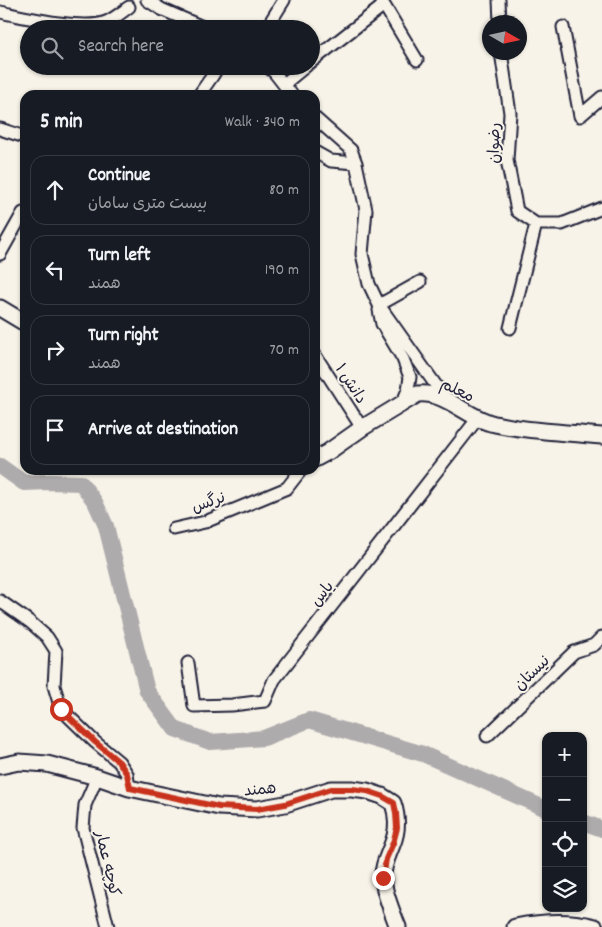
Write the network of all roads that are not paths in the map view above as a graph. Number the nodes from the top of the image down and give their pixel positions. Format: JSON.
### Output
{"nodes":[{"id":1,"x":147,"y":0,"type":"edge"},
{"id":2,"x":284,"y":0,"type":"edge"},
{"id":3,"x":499,"y":0,"type":"edge"},
{"id":4,"x":382,"y":2,"type":"edge"},
{"id":5,"x":129,"y":7,"type":"dead end"},
{"id":6,"x":0,"y":12,"type":"edge"},
{"id":7,"x":500,"y":15,"type":"edge"},
{"id":8,"x":42,"y":20,"type":"edge"},
{"id":9,"x":109,"y":20,"type":"edge"},
{"id":10,"x":186,"y":20,"type":"edge"},
{"id":11,"x":272,"y":20,"type":"edge"},
{"id":12,"x":563,"y":27,"type":"dead end"},
{"id":13,"x":320,"y":54,"type":"edge"},
{"id":14,"x":417,"y":60,"type":"dead end"},
{"id":15,"x":501,"y":60,"type":"edge"},
{"id":16,"x":214,"y":75,"type":"edge"},
{"id":17,"x":276,"y":75,"type":"edge"},
{"id":18,"x":295,"y":75,"type":"edge"},
{"id":19,"x":284,"y":84,"type":"junction"},
{"id":20,"x":203,"y":90,"type":"edge"},
{"id":21,"x":288,"y":90,"type":"edge"},
{"id":22,"x":602,"y":97,"type":"edge"},
{"id":23,"x":320,"y":122,"type":"edge"},
{"id":24,"x":0,"y":129,"type":"edge"},
{"id":25,"x":20,"y":135,"type":"edge"},
{"id":26,"x":320,"y":155,"type":"edge"},
{"id":27,"x":356,"y":163,"type":"junction"},
{"id":28,"x":602,"y":208,"type":"edge"},
{"id":29,"x":20,"y":218,"type":"edge"},
{"id":30,"x":536,"y":224,"type":"junction"},
{"id":31,"x":0,"y":254,"type":"edge"},
{"id":32,"x":420,"y":282,"type":"dead end"},
{"id":33,"x":379,"y":305,"type":"junction"},
{"id":34,"x":0,"y":308,"type":"edge"},
{"id":35,"x":20,"y":320,"type":"edge"},
{"id":36,"x":510,"y":328,"type":"dead end"},
{"id":37,"x":320,"y":363,"type":"edge"},
{"id":38,"x":447,"y":400,"type":"junction"},
{"id":39,"x":402,"y":404,"type":"junction"},
{"id":40,"x":478,"y":418,"type":"junction"},
{"id":41,"x":362,"y":428,"type":"junction"},
{"id":42,"x":601,"y":433,"type":"edge"},
{"id":43,"x":320,"y":456,"type":"edge"},
{"id":44,"x":297,"y":475,"type":"edge"},
{"id":45,"x":174,"y":529,"type":"dead end"},
{"id":46,"x":0,"y":601,"type":"edge"},
{"id":47,"x":602,"y":637,"type":"edge"},
{"id":48,"x":188,"y":663,"type":"dead end"},
{"id":49,"x":487,"y":736,"type":"dead end"},
{"id":50,"x":0,"y":766,"type":"edge"},
{"id":51,"x":97,"y":777,"type":"junction"},
{"id":52,"x":130,"y":788,"type":"junction"},
{"id":53,"x":108,"y":927,"type":"edge"},
{"id":54,"x":398,"y":927,"type":"edge"},
{"id":55,"x":516,"y":927,"type":"edge"},
{"id":56,"x":595,"y":927,"type":"edge"}],
"edges":[{"from":1,"to":10,"type":"street"},
{"from":2,"to":11,"type":"street"},
{"from":3,"to":7,"type":"street"},
{"from":4,"to":13,"type":"street"},
{"from":4,"to":14,"type":"street"},
{"from":5,"to":9,"type":"street"},
{"from":6,"to":8,"type":"street"},
{"from":12,"to":22,"type":"street"},
{"from":15,"to":30,"type":"street","name":"رضوان"},
{"from":16,"to":20,"type":"street"},
{"from":17,"to":19,"type":"street"},
{"from":18,"to":19,"type":"street"},
{"from":19,"to":21,"type":"street"},
{"from":23,"to":27,"type":"street"},
{"from":24,"to":25,"type":"street"},
{"from":26,"to":27,"type":"street"},
{"from":27,"to":33,"type":"street"},
{"from":28,"to":30,"type":"street"},
{"from":29,"to":31,"type":"street"},
{"from":30,"to":36,"type":"street"},
{"from":32,"to":33,"type":"street"},
{"from":33,"to":38,"type":"street"},
{"from":33,"to":39,"type":"street"},
{"from":34,"to":35,"type":"street"},
{"from":37,"to":41,"type":"street","name":"دانش ۱"},
{"from":38,"to":39,"type":"street","name":"معلم"},
{"from":38,"to":40,"type":"street","name":"معلم"},
{"from":39,"to":41,"type":"street","name":"معلم"},
{"from":40,"to":42,"type":"street","name":"معلم"},
{"from":40,"to":48,"type":"street","name":"یاس"},
{"from":41,"to":43,"type":"street","name":"معلم"},
{"from":44,"to":45,"type":"street","name":"نرگس"},
{"from":46,"to":52,"type":"street"},
{"from":47,"to":49,"type":"street","name":"نیستان"},
{"from":50,"to":51,"type":"street","name":"همند"},
{"from":51,"to":52,"type":"street","name":"همند"},
{"from":51,"to":53,"type":"street","name":"کوچه عمار"},
{"from":52,"to":54,"type":"street","name":"همند"},
{"from":55,"to":56,"type":"street"}]}
